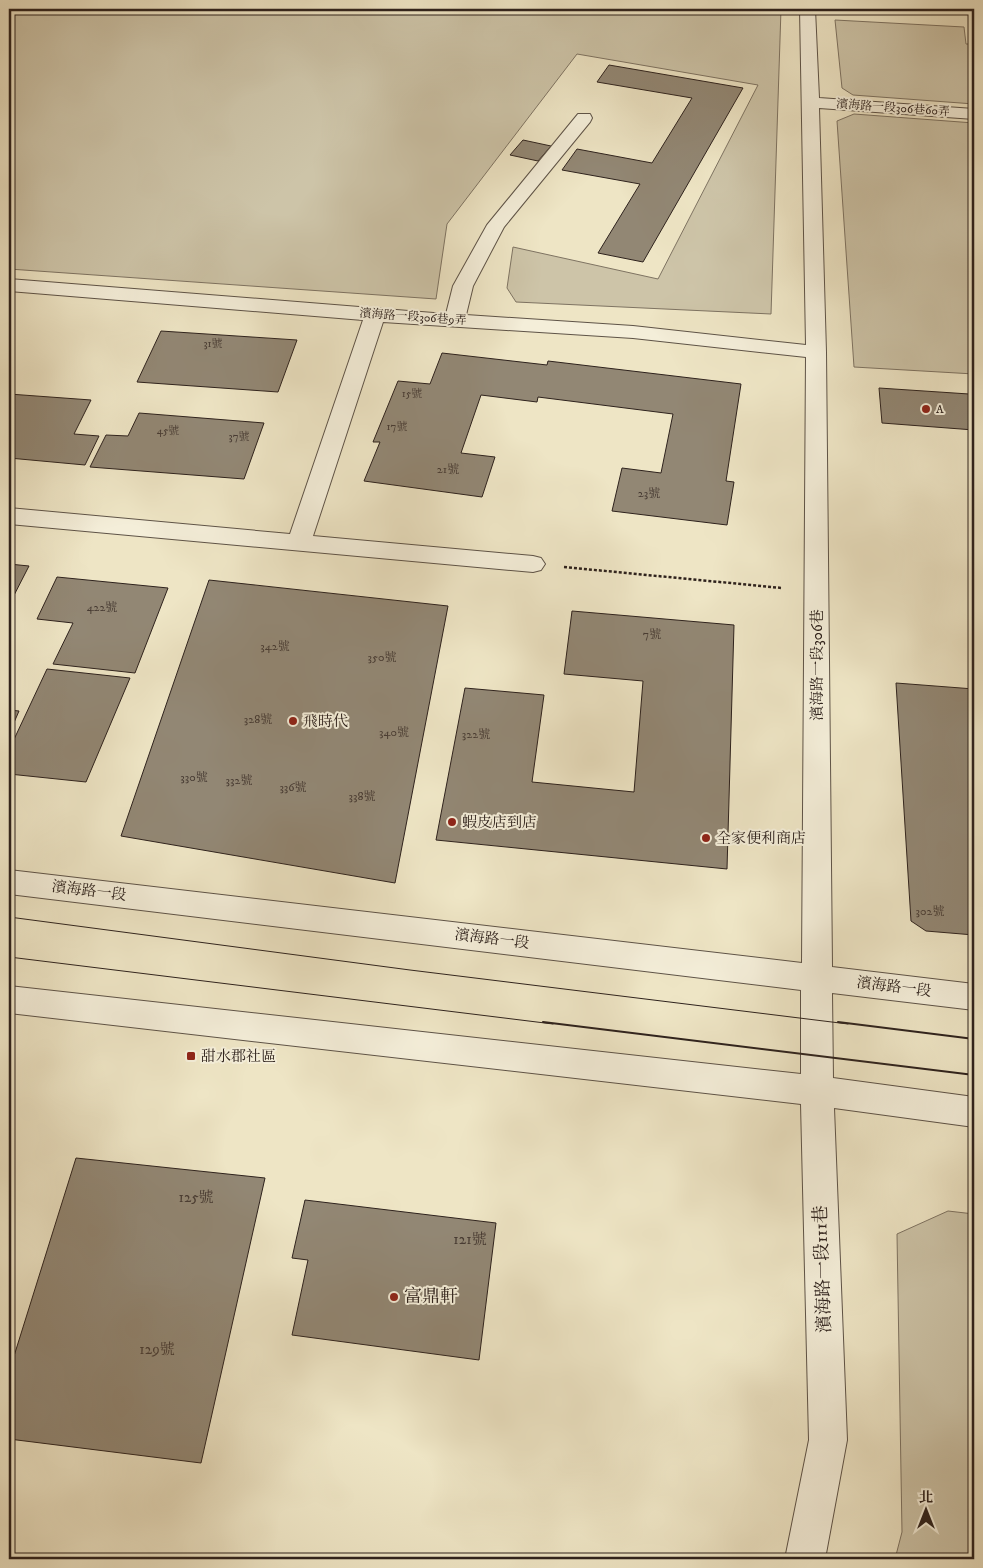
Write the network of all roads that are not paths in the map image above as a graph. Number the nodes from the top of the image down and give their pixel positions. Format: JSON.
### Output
{"nodes":[{"id":1,"x":807,"y":9,"type":"edge"},
{"id":2,"x":811,"y":102,"type":"junction"},
{"id":3,"x":974,"y":114,"type":"edge"},
{"id":4,"x":584,"y":118,"type":"dead end"},
{"id":5,"x":9,"y":284,"type":"edge"},
{"id":6,"x":375,"y":315,"type":"junction"},
{"id":7,"x":455,"y":320,"type":"junction"},
{"id":8,"x":816,"y":352,"type":"junction"},
{"id":9,"x":9,"y":516,"type":"edge"},
{"id":10,"x":300,"y":541,"type":"junction"},
{"id":11,"x":534,"y":564,"type":"road end"},
{"id":12,"x":9,"y":882,"type":"edge"},
{"id":13,"x":818,"y":978,"type":"junction"},
{"id":14,"x":974,"y":997,"type":"edge"},
{"id":15,"x":9,"y":1000,"type":"edge"},
{"id":16,"x":817,"y":1091,"type":"junction"},
{"id":17,"x":974,"y":1112,"type":"edge"},
{"id":18,"x":804,"y":1559,"type":"edge"}],
"edges":[{"from":1,"to":2,"type":"street","name":"濱海路一段306巷"},
{"from":2,"to":3,"type":"street","name":"濱海路一段306巷60弄"},
{"from":2,"to":8,"type":"street","name":"濱海路一段306巷"},
{"from":4,"to":7,"type":"street"},
{"from":5,"to":6,"type":"street","name":"濱海路一段306巷9弄"},
{"from":6,"to":7,"type":"street","name":"濱海路一段306巷9弄"},
{"from":6,"to":10,"type":"street"},
{"from":7,"to":8,"type":"street","name":"濱海路一段306巷9弄"},
{"from":8,"to":13,"type":"street","name":"濱海路一段306巷"},
{"from":9,"to":10,"type":"street"},
{"from":10,"to":11,"type":"street"},
{"from":12,"to":13,"type":"street","name":"濱海路一段"},
{"from":13,"to":14,"type":"street","name":"濱海路一段"},
{"from":13,"to":16,"type":"street","name":"濱海路一段111巷"},
{"from":15,"to":16,"type":"street"},
{"from":16,"to":17,"type":"street"},
{"from":16,"to":18,"type":"street","name":"濱海路一段111巷"}]}
